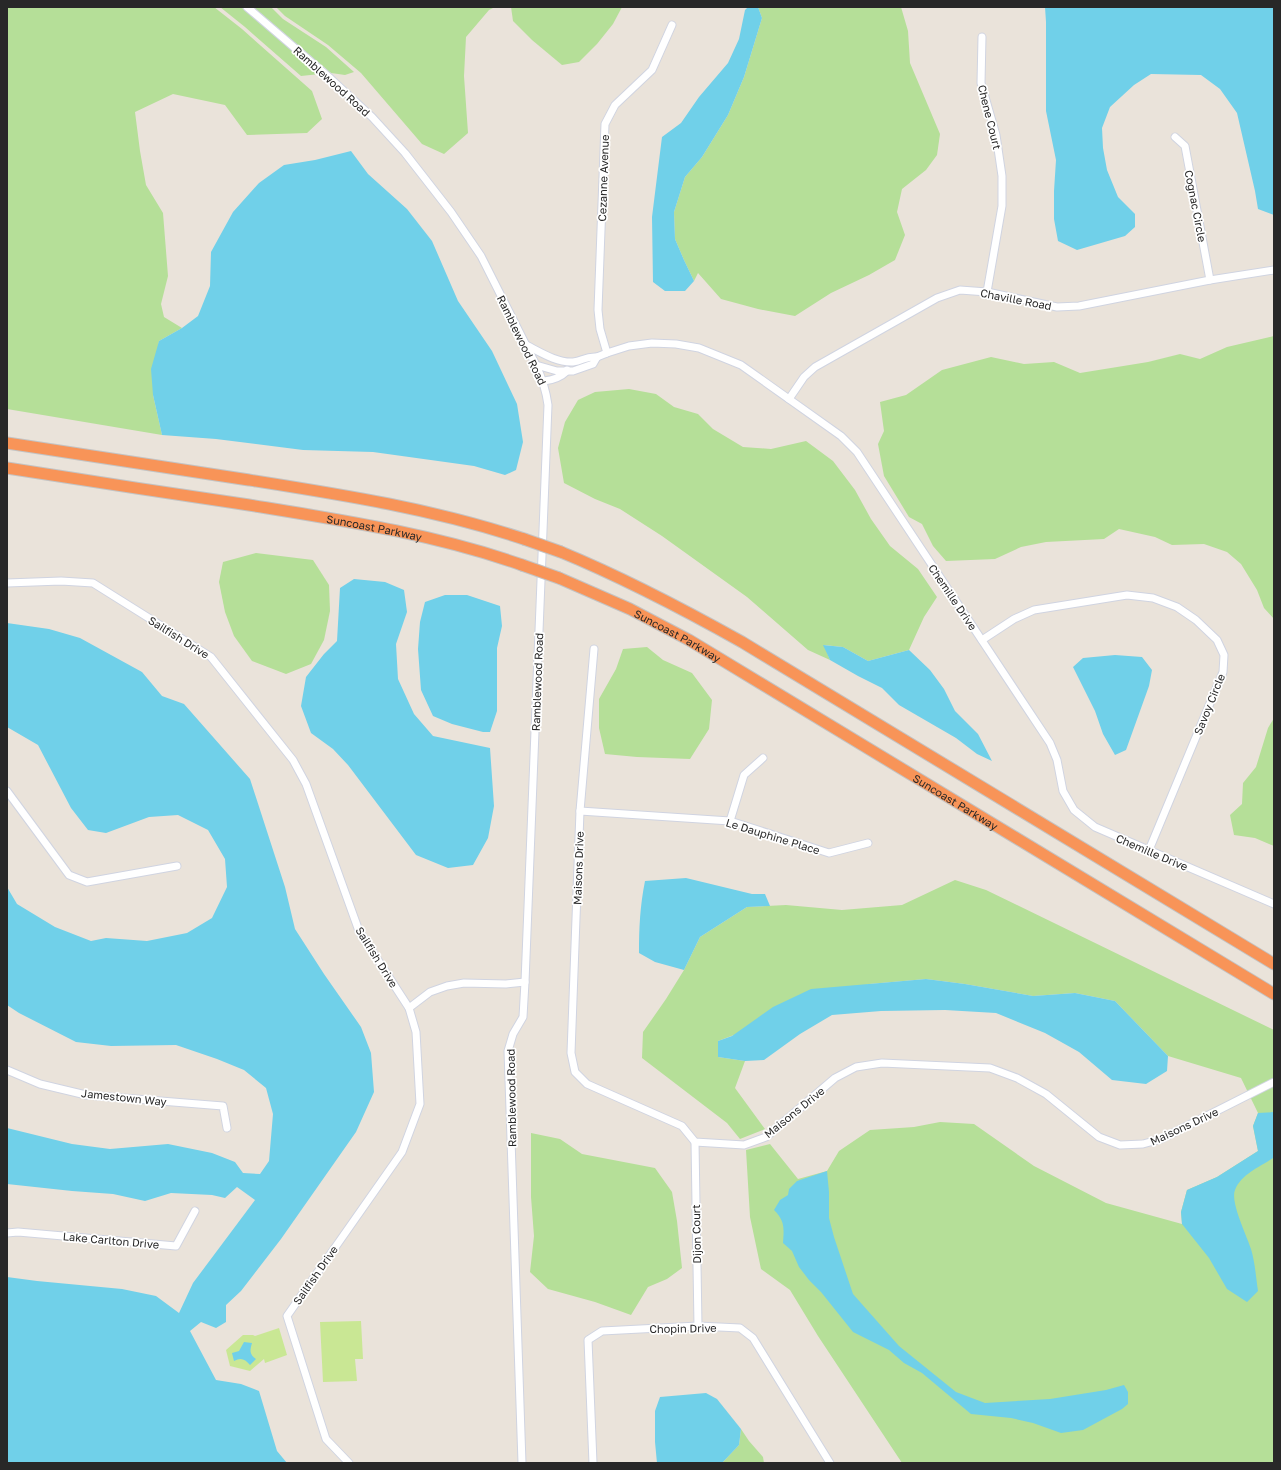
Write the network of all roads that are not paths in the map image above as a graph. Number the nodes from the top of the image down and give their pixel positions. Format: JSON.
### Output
{"nodes":[{"id":1,"x":247,"y":7,"type":"edge"},
{"id":2,"x":672,"y":25,"type":"dead end"},
{"id":3,"x":982,"y":37,"type":"dead end"},
{"id":4,"x":1175,"y":137,"type":"dead end"},
{"id":5,"x":1274,"y":270,"type":"edge"},
{"id":6,"x":1210,"y":280,"type":"junction"},
{"id":7,"x":987,"y":292,"type":"junction"},
{"id":8,"x":526,"y":345,"type":"junction"},
{"id":9,"x":607,"y":352,"type":"junction"},
{"id":10,"x":597,"y":357,"type":"junction"},
{"id":11,"x":566,"y":361,"type":"junction"},
{"id":12,"x":536,"y":365,"type":"junction"},
{"id":13,"x":567,"y":371,"type":"junction"},
{"id":14,"x":544,"y":381,"type":"junction"},
{"id":15,"x":789,"y":399,"type":"junction"},
{"id":16,"x":7,"y":443,"type":"edge"},
{"id":17,"x":7,"y":468,"type":"edge"},
{"id":18,"x":7,"y":583,"type":"edge"},
{"id":19,"x":982,"y":640,"type":"junction"},
{"id":20,"x":594,"y":649,"type":"dead end"},
{"id":21,"x":763,"y":758,"type":"dead end"},
{"id":22,"x":7,"y":791,"type":"edge"},
{"id":23,"x":580,"y":811,"type":"junction"},
{"id":24,"x":730,"y":821,"type":"junction"},
{"id":25,"x":868,"y":843,"type":"dead end"},
{"id":26,"x":1149,"y":850,"type":"junction"},
{"id":27,"x":177,"y":866,"type":"dead end"},
{"id":28,"x":1274,"y":904,"type":"edge"},
{"id":29,"x":1274,"y":964,"type":"edge"},
{"id":30,"x":525,"y":982,"type":"junction"},
{"id":31,"x":1274,"y":994,"type":"edge"},
{"id":32,"x":409,"y":1008,"type":"junction"},
{"id":33,"x":7,"y":1070,"type":"edge"},
{"id":34,"x":1274,"y":1082,"type":"edge"},
{"id":35,"x":226,"y":1128,"type":"dead end"},
{"id":36,"x":694,"y":1142,"type":"junction"},
{"id":37,"x":195,"y":1211,"type":"dead end"},
{"id":38,"x":7,"y":1233,"type":"edge"},
{"id":39,"x":698,"y":1326,"type":"junction"},
{"id":40,"x":349,"y":1463,"type":"edge"},
{"id":41,"x":522,"y":1463,"type":"edge"},
{"id":42,"x":593,"y":1463,"type":"edge"},
{"id":43,"x":830,"y":1463,"type":"edge"}],
"edges":[{"from":1,"to":8,"type":"street","name":"Ramblewood Road"},
{"from":2,"to":9,"type":"street","name":"Cezanne Avenue"},
{"from":3,"to":7,"type":"street","name":"Chene Court"},
{"from":4,"to":6,"type":"street","name":"Cognac Circle"},
{"from":5,"to":6,"type":"street","name":"Chaville Road"},
{"from":6,"to":7,"type":"street","name":"Chaville Road"},
{"from":7,"to":15,"type":"street","name":"Chaville Road"},
{"from":8,"to":11,"type":"street","name":"Chemille Drive"},
{"from":8,"to":12,"type":"street","name":"Ramblewood Road"},
{"from":9,"to":10,"type":"street","name":"Chemille Drive"},
{"from":9,"to":15,"type":"street","name":"Chemille Drive"},
{"from":10,"to":11,"type":"street","name":"Chemille Drive"},
{"from":10,"to":13,"type":"street","name":"Chemille Drive"},
{"from":11,"to":13,"type":"street"},
{"from":12,"to":13,"type":"street","name":"Chemille Drive"},
{"from":12,"to":14,"type":"street","name":"Ramblewood Road"},
{"from":13,"to":14,"type":"street","name":"Chemille Drive"},
{"from":14,"to":30,"type":"street","name":"Ramblewood Road"},
{"from":15,"to":19,"type":"street","name":"Chemille Drive"},
{"from":16,"to":29,"type":"highway","bridge":true},
{"from":17,"to":31,"type":"highway","name":"Suncoast Parkway","bridge":true},
{"from":18,"to":32,"type":"street","name":"Sailfish Drive"},
{"from":19,"to":26,"type":"street","name":"Chemille Drive"},
{"from":19,"to":26,"type":"street","name":"Savoy Circle"},
{"from":20,"to":23,"type":"street","name":"Maisons Drive"},
{"from":21,"to":24,"type":"street"},
{"from":22,"to":27,"type":"street"},
{"from":23,"to":24,"type":"street","name":"Le Dauphine Place"},
{"from":23,"to":36,"type":"street","name":"Maisons Drive"},
{"from":24,"to":25,"type":"street","name":"Le Dauphine Place"},
{"from":26,"to":28,"type":"street","name":"Chemille Drive"},
{"from":30,"to":32,"type":"street"},
{"from":30,"to":41,"type":"street","name":"Ramblewood Road"},
{"from":32,"to":40,"type":"street","name":"Sailfish Drive"},
{"from":33,"to":35,"type":"street","name":"Jamestown Way"},
{"from":34,"to":36,"type":"street","name":"Maisons Drive"},
{"from":36,"to":39,"type":"street","name":"Dijon Court"},
{"from":37,"to":38,"type":"street","name":"Lake Carlton Drive"},
{"from":39,"to":42,"type":"street","name":"Chopin Drive"},
{"from":39,"to":43,"type":"street","name":"Chopin Drive"}]}
